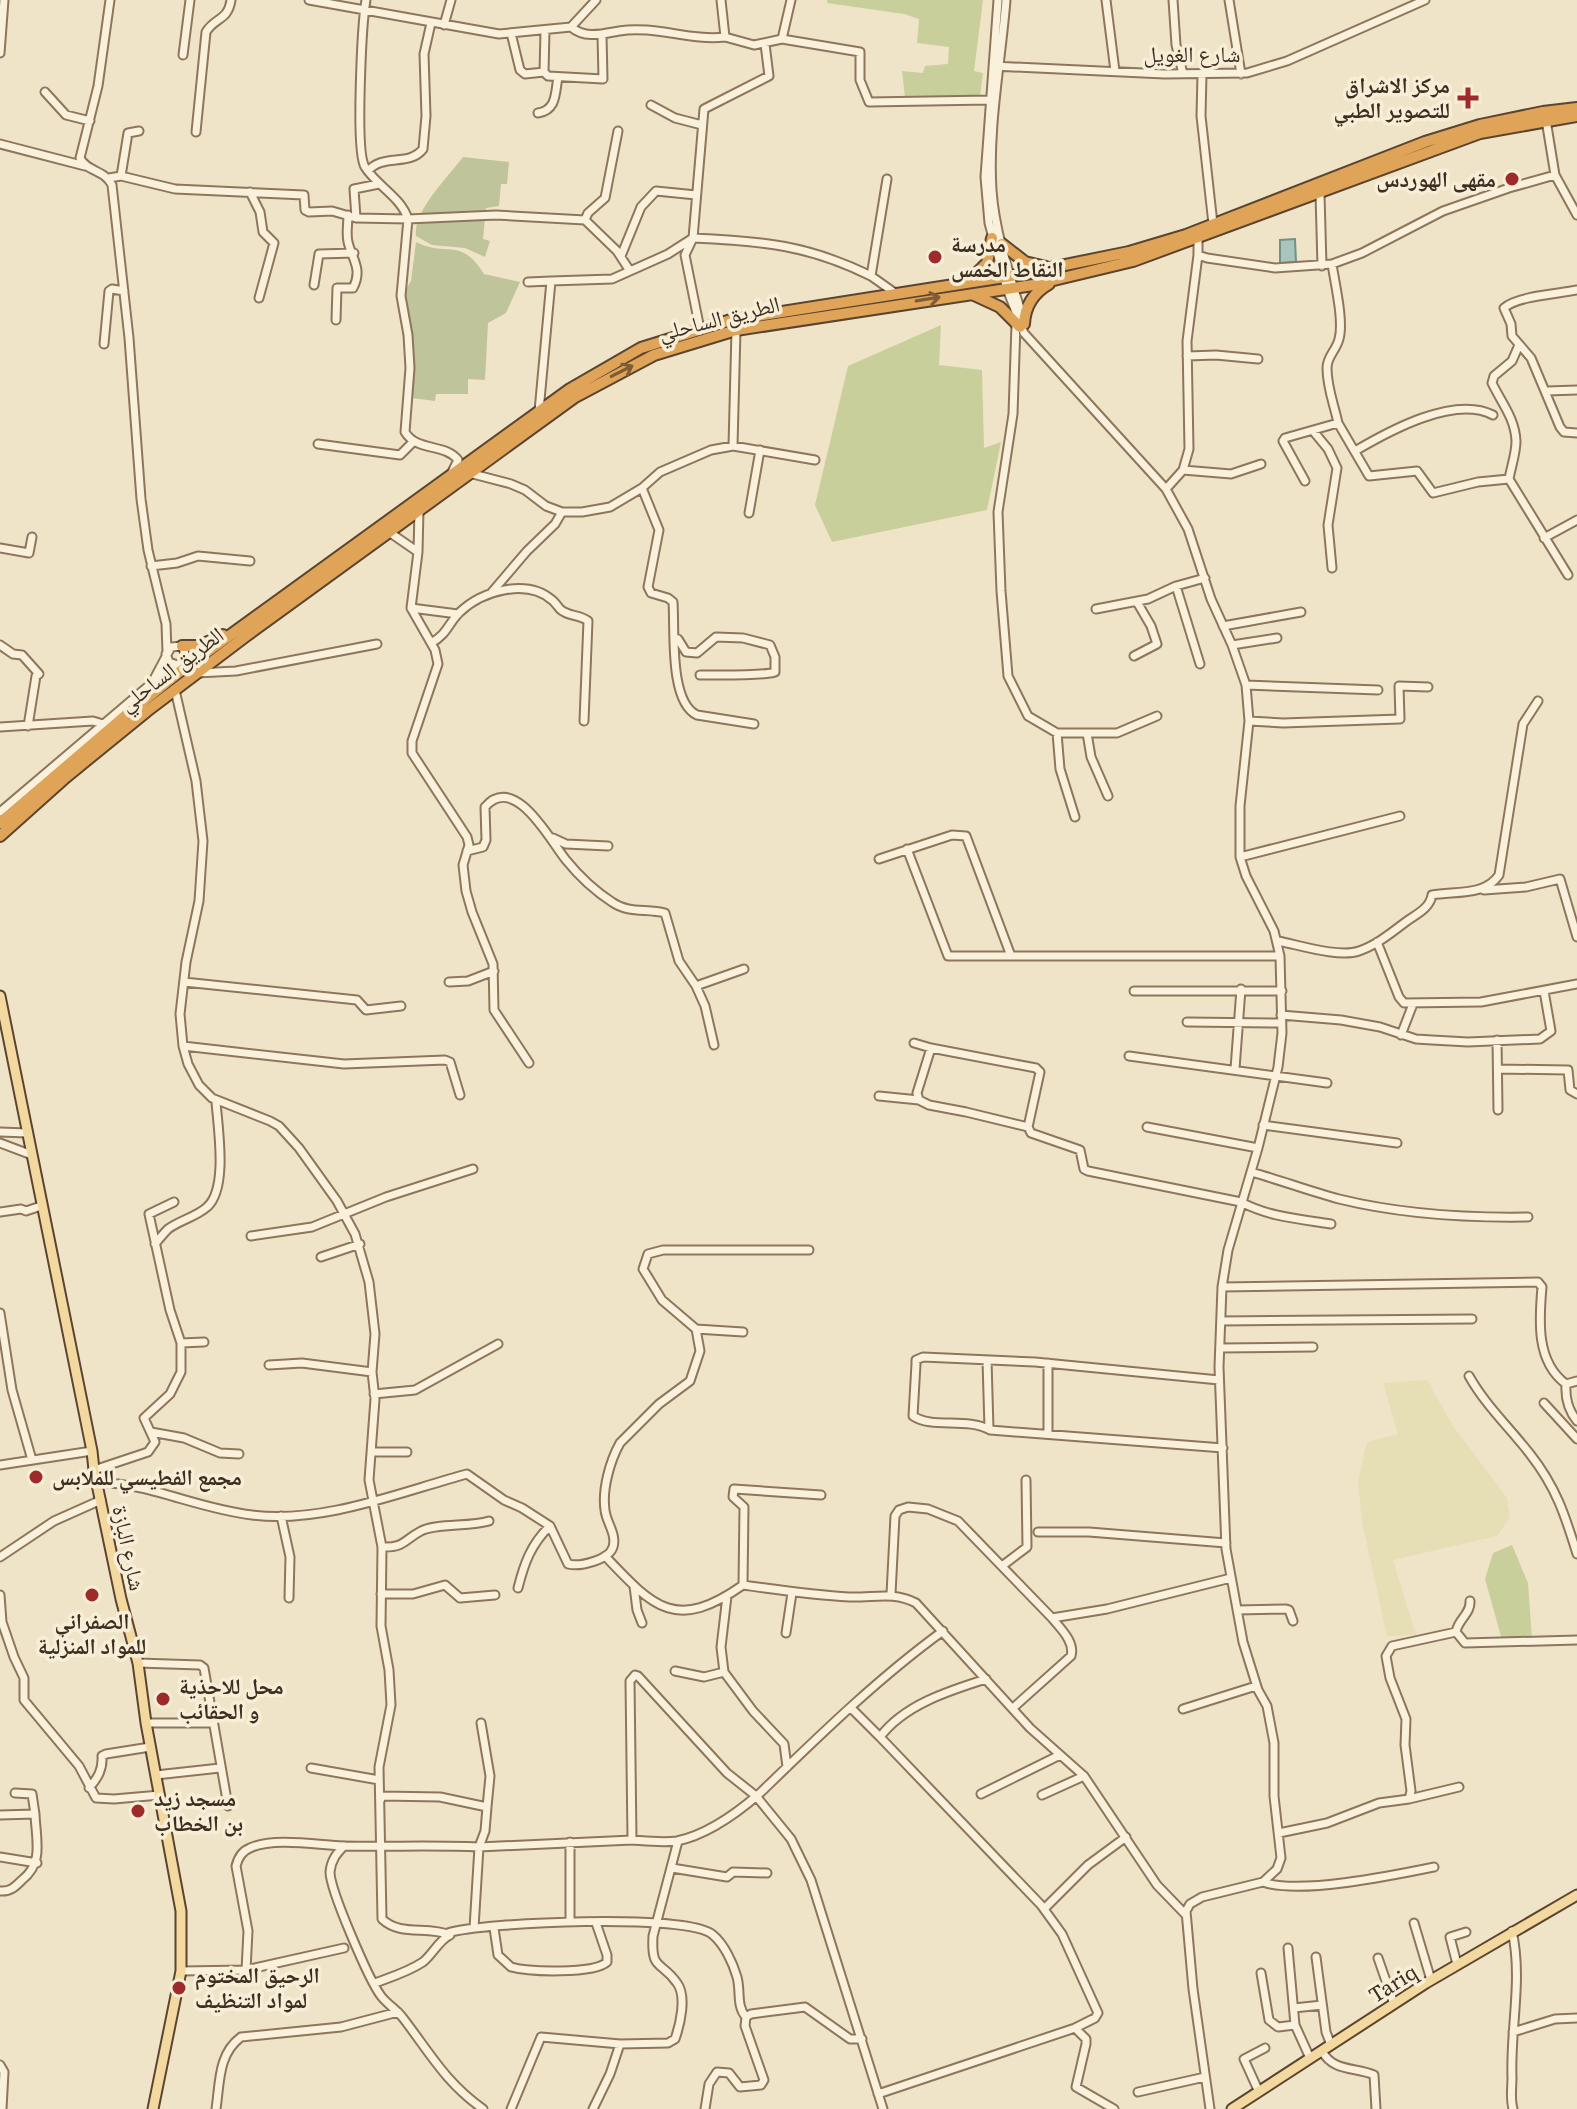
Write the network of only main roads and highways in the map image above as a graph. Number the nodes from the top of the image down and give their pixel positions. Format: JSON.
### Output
{"nodes":[{"id":1,"x":1577,"y":108,"type":"edge"},
{"id":2,"x":1577,"y":116,"type":"edge"},
{"id":3,"x":1056,"y":268,"type":"junction"},
{"id":4,"x":1055,"y":281,"type":"junction"},
{"id":5,"x":960,"y":283,"type":"junction"},
{"id":6,"x":972,"y":294,"type":"junction"},
{"id":7,"x":247,"y":623,"type":"junction"},
{"id":8,"x":181,"y":646,"type":"road end"},
{"id":9,"x":2,"y":830,"type":"edge"},
{"id":10,"x":0,"y":845,"type":"edge"},
{"id":11,"x":0,"y":996,"type":"edge"},
{"id":12,"x":1577,"y":1895,"type":"edge"},
{"id":13,"x":153,"y":2109,"type":"edge"},
{"id":14,"x":1232,"y":2109,"type":"edge"}],
"edges":[{"from":1,"to":3,"type":"highway","name":"الطريق الساحلي"},
{"from":2,"to":4,"type":"highway","name":"الطريق الساحلي"},
{"from":3,"to":5,"type":"highway","name":"الطريق الساحلي"},
{"from":3,"to":5,"type":"highway"},
{"from":4,"to":6,"type":"highway","name":"الطريق الساحلي"},
{"from":4,"to":6,"type":"highway"},
{"from":5,"to":7,"type":"highway","name":"الطريق الساحلي"},
{"from":9,"to":6,"type":"highway","name":"الطريق الساحلي","one_way":true},
{"from":7,"to":8,"type":"highway"},
{"from":7,"to":9,"type":"highway","name":"الطريق الساحلي"},
{"from":9,"to":10,"type":"highway"},
{"from":11,"to":13,"type":"main road","name":"شارع البازة"},
{"from":12,"to":14,"type":"main road","name":"Tariq"}]}
